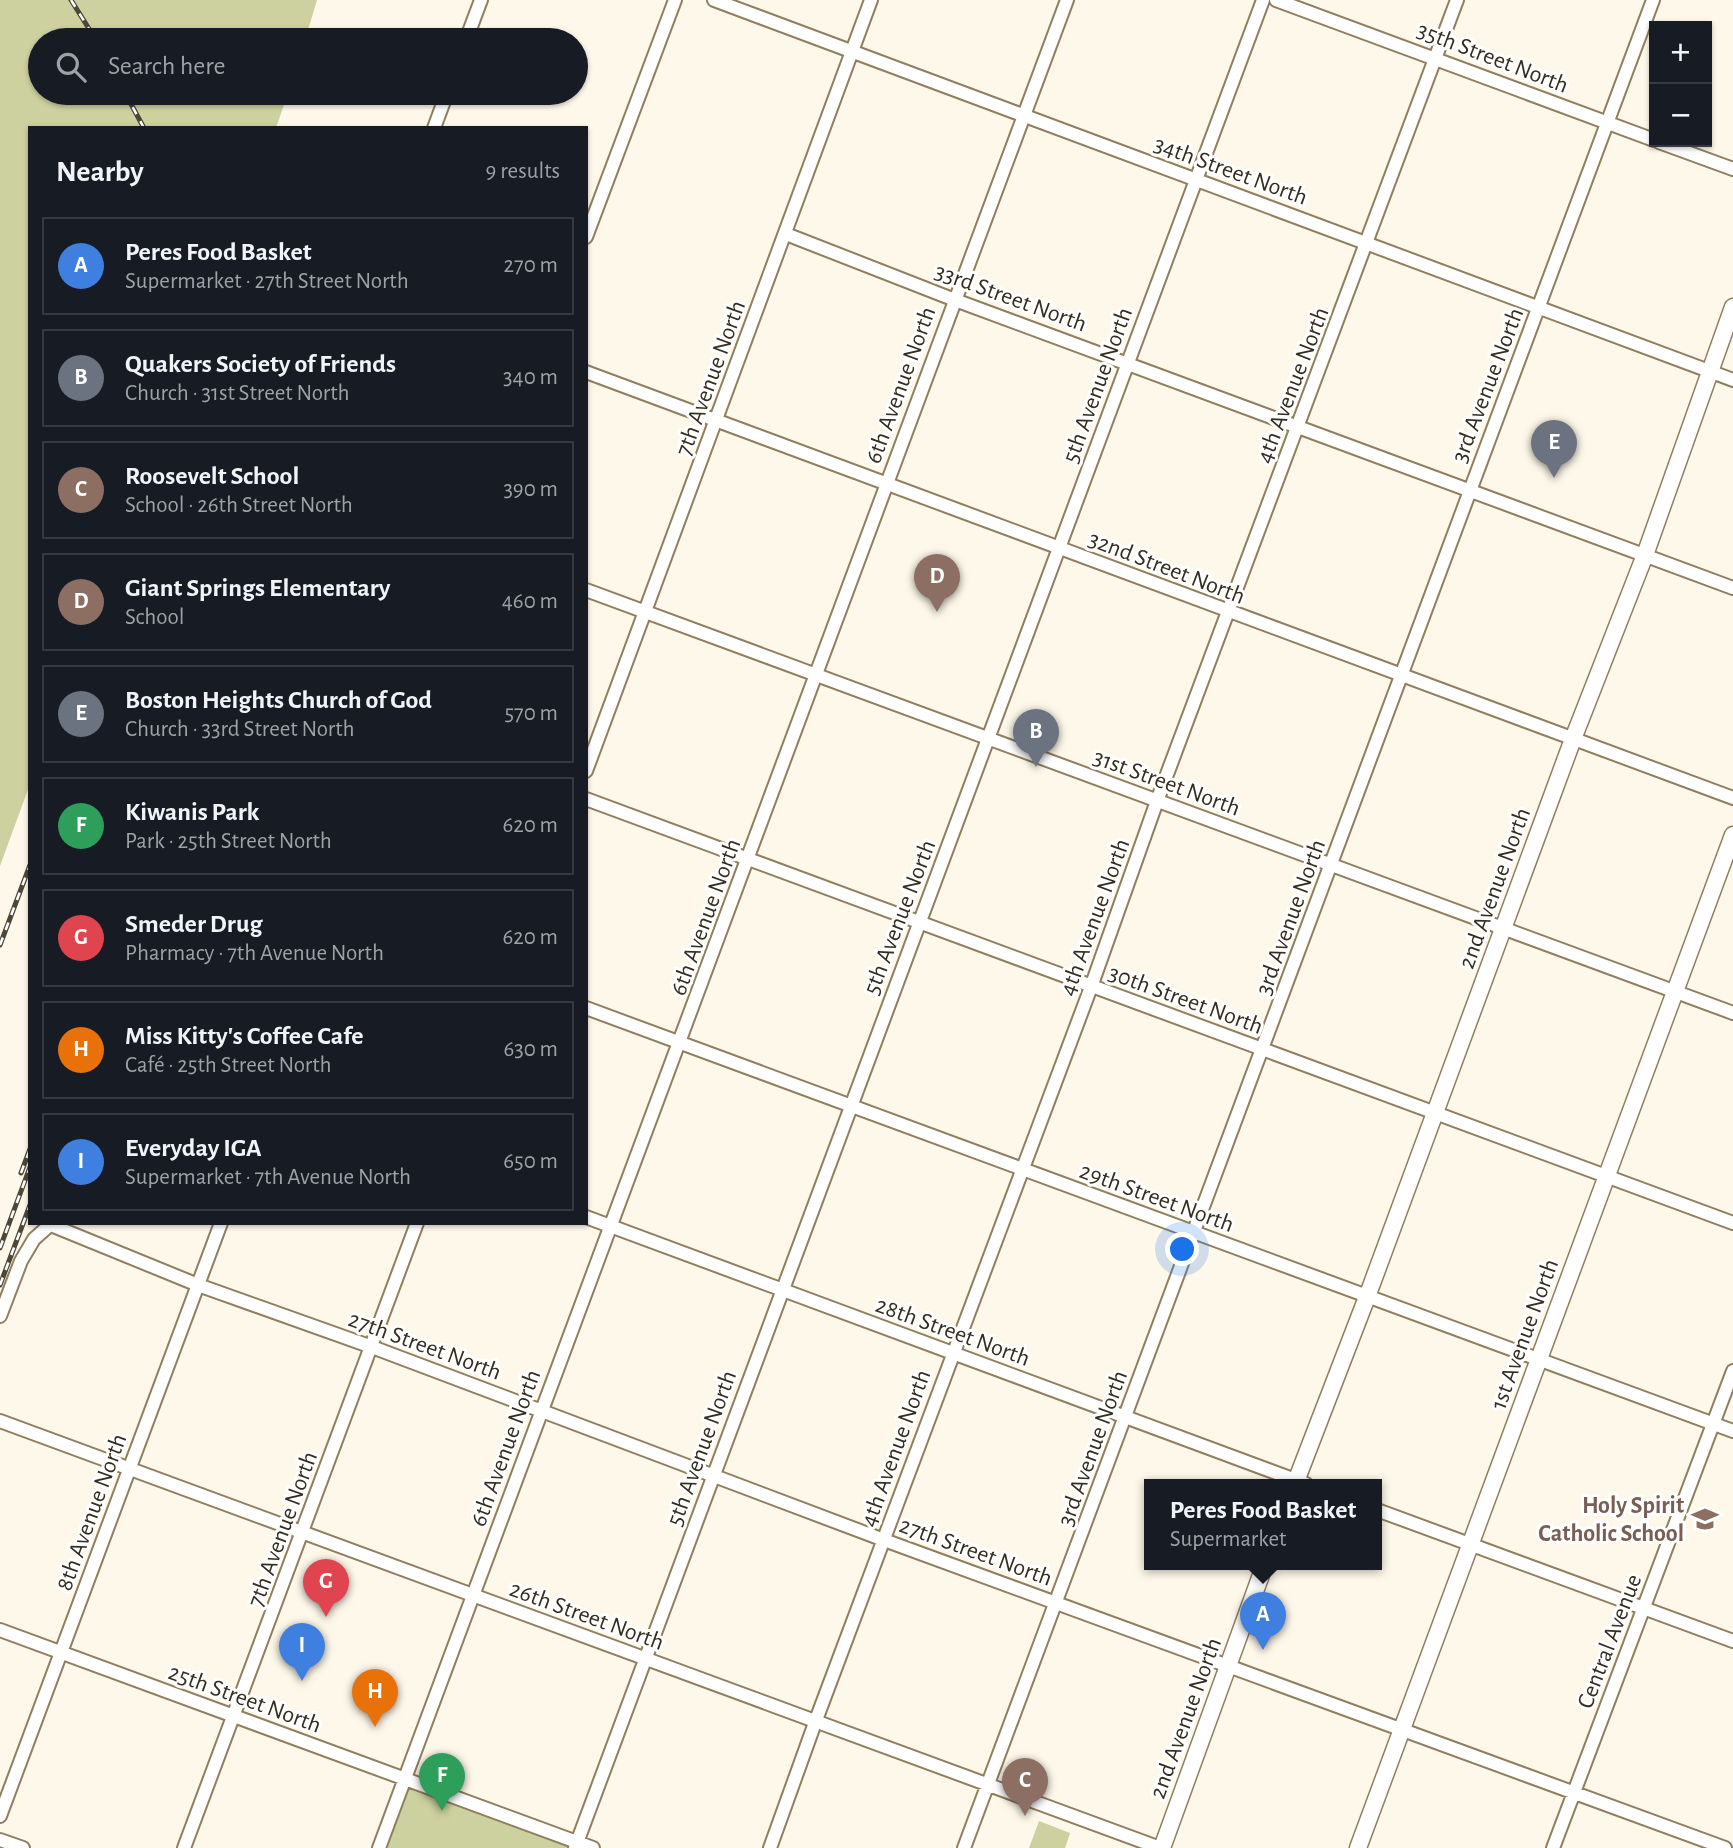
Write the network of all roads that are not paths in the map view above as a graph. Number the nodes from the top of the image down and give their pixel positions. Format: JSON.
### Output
{"nodes":[{"id":1,"x":481,"y":0,"type":"edge"},
{"id":2,"x":675,"y":0,"type":"edge"},
{"id":3,"x":714,"y":0,"type":"edge"},
{"id":4,"x":871,"y":0,"type":"edge"},
{"id":5,"x":1067,"y":0,"type":"edge"},
{"id":6,"x":1263,"y":0,"type":"edge"},
{"id":7,"x":1276,"y":0,"type":"edge"},
{"id":8,"x":1457,"y":0,"type":"edge"},
{"id":9,"x":1653,"y":0,"type":"edge"},
{"id":10,"x":470,"y":28,"type":"edge"},
{"id":11,"x":852,"y":52,"type":"junction"},
{"id":12,"x":1436,"y":57,"type":"junction"},
{"id":13,"x":443,"y":105,"type":"edge"},
{"id":14,"x":1024,"y":116,"type":"junction"},
{"id":15,"x":1608,"y":123,"type":"junction"},
{"id":16,"x":435,"y":126,"type":"edge"},
{"id":17,"x":1649,"y":138,"type":"edge"},
{"id":18,"x":1673,"y":147,"type":"edge"},
{"id":19,"x":1733,"y":169,"type":"edge"},
{"id":20,"x":1195,"y":180,"type":"junction"},
{"id":21,"x":588,"y":232,"type":"edge"},
{"id":22,"x":786,"y":234,"type":"junction"},
{"id":23,"x":1368,"y":242,"type":"junction"},
{"id":24,"x":955,"y":300,"type":"junction"},
{"id":25,"x":1540,"y":307,"type":"junction"},
{"id":26,"x":1733,"y":307,"type":"edge"},
{"id":27,"x":1128,"y":363,"type":"junction"},
{"id":28,"x":1709,"y":371,"type":"junction"},
{"id":29,"x":588,"y":373,"type":"edge"},
{"id":30,"x":1733,"y":380,"type":"edge"},
{"id":31,"x":716,"y":420,"type":"junction"},
{"id":32,"x":1299,"y":426,"type":"junction"},
{"id":33,"x":886,"y":483,"type":"junction"},
{"id":34,"x":1469,"y":490,"type":"junction"},
{"id":35,"x":1059,"y":548,"type":"junction"},
{"id":36,"x":1644,"y":555,"type":"junction"},
{"id":37,"x":1733,"y":589,"type":"edge"},
{"id":38,"x":588,"y":591,"type":"edge"},
{"id":39,"x":645,"y":612,"type":"junction"},
{"id":40,"x":1229,"y":612,"type":"junction"},
{"id":41,"x":817,"y":675,"type":"junction"},
{"id":42,"x":1401,"y":676,"type":"junction"},
{"id":43,"x":988,"y":739,"type":"junction"},
{"id":44,"x":1573,"y":740,"type":"junction"},
{"id":45,"x":588,"y":766,"type":"edge"},
{"id":46,"x":1733,"y":799,"type":"edge"},
{"id":47,"x":588,"y":800,"type":"edge"},
{"id":48,"x":1157,"y":801,"type":"junction"},
{"id":49,"x":1733,"y":835,"type":"edge"},
{"id":50,"x":749,"y":859,"type":"junction"},
{"id":51,"x":1331,"y":864,"type":"junction"},
{"id":52,"x":920,"y":922,"type":"junction"},
{"id":53,"x":1504,"y":929,"type":"junction"},
{"id":54,"x":1091,"y":987,"type":"junction"},
{"id":55,"x":1675,"y":992,"type":"junction"},
{"id":56,"x":588,"y":1009,"type":"edge"},
{"id":57,"x":1733,"y":1013,"type":"edge"},
{"id":58,"x":681,"y":1043,"type":"junction"},
{"id":59,"x":1264,"y":1049,"type":"junction"},
{"id":60,"x":850,"y":1107,"type":"junction"},
{"id":61,"x":1436,"y":1113,"type":"junction"},
{"id":62,"x":1022,"y":1169,"type":"junction"},
{"id":63,"x":1606,"y":1176,"type":"junction"},
{"id":64,"x":588,"y":1218,"type":"edge"},
{"id":65,"x":1733,"y":1223,"type":"edge"},
{"id":66,"x":50,"y":1225,"type":"edge"},
{"id":67,"x":53,"y":1225,"type":"edge"},
{"id":68,"x":220,"y":1225,"type":"edge"},
{"id":69,"x":416,"y":1225,"type":"edge"},
{"id":70,"x":610,"y":1225,"type":"junction"},
{"id":71,"x":1195,"y":1233,"type":"junction"},
{"id":72,"x":198,"y":1285,"type":"junction"},
{"id":73,"x":783,"y":1289,"type":"junction"},
{"id":74,"x":1367,"y":1297,"type":"junction"},
{"id":75,"x":0,"y":1316,"type":"edge"},
{"id":76,"x":372,"y":1348,"type":"junction"},
{"id":77,"x":952,"y":1354,"type":"junction"},
{"id":78,"x":1539,"y":1360,"type":"junction"},
{"id":79,"x":1733,"y":1371,"type":"edge"},
{"id":80,"x":541,"y":1411,"type":"junction"},
{"id":81,"x":1126,"y":1416,"type":"junction"},
{"id":82,"x":0,"y":1421,"type":"edge"},
{"id":83,"x":1714,"y":1423,"type":"junction"},
{"id":84,"x":1733,"y":1431,"type":"edge"},
{"id":85,"x":129,"y":1470,"type":"junction"},
{"id":86,"x":713,"y":1475,"type":"junction"},
{"id":87,"x":1289,"y":1479,"type":"edge"},
{"id":88,"x":1300,"y":1479,"type":"edge"},
{"id":89,"x":1382,"y":1512,"type":"edge"},
{"id":90,"x":302,"y":1534,"type":"junction"},
{"id":91,"x":884,"y":1540,"type":"junction"},
{"id":92,"x":1469,"y":1545,"type":"junction"},
{"id":93,"x":1263,"y":1570,"type":"edge"},
{"id":94,"x":473,"y":1596,"type":"junction"},
{"id":95,"x":1058,"y":1602,"type":"junction"},
{"id":96,"x":1644,"y":1608,"type":"junction"},
{"id":97,"x":0,"y":1630,"type":"edge"},
{"id":98,"x":1733,"y":1641,"type":"edge"},
{"id":99,"x":61,"y":1653,"type":"junction"},
{"id":100,"x":647,"y":1658,"type":"junction"},
{"id":101,"x":1229,"y":1664,"type":"junction"},
{"id":102,"x":234,"y":1717,"type":"junction"},
{"id":103,"x":816,"y":1720,"type":"junction"},
{"id":104,"x":1402,"y":1729,"type":"junction"},
{"id":105,"x":404,"y":1780,"type":"junction"},
{"id":106,"x":988,"y":1785,"type":"junction"},
{"id":107,"x":1574,"y":1793,"type":"junction"},
{"id":108,"x":0,"y":1816,"type":"edge"},
{"id":109,"x":0,"y":1839,"type":"edge"},
{"id":110,"x":576,"y":1845,"type":"edge"},
{"id":111,"x":23,"y":1848,"type":"edge"},
{"id":112,"x":184,"y":1848,"type":"edge"},
{"id":113,"x":379,"y":1848,"type":"edge"},
{"id":114,"x":593,"y":1848,"type":"edge"},
{"id":115,"x":771,"y":1848,"type":"edge"},
{"id":116,"x":964,"y":1848,"type":"edge"},
{"id":117,"x":1161,"y":1848,"type":"edge"},
{"id":118,"x":1358,"y":1848,"type":"edge"},
{"id":119,"x":1553,"y":1848,"type":"edge"},
{"id":120,"x":1725,"y":1848,"type":"edge"}],
"edges":[{"from":1,"to":10,"type":"street"},
{"from":2,"to":21,"type":"street"},
{"from":3,"to":11,"type":"street","name":"34th Street North"},
{"from":4,"to":11,"type":"street","name":"7th Avenue North"},
{"from":5,"to":14,"type":"street","name":"6th Avenue North"},
{"from":6,"to":20,"type":"street","name":"5th Avenue North"},
{"from":7,"to":12,"type":"street","name":"35th Street North"},
{"from":8,"to":12,"type":"street","name":"4th Avenue North"},
{"from":9,"to":15,"type":"street","name":"3rd Avenue North"},
{"from":11,"to":14,"type":"street","name":"34th Street North"},
{"from":11,"to":22,"type":"street","name":"7th Avenue North"},
{"from":12,"to":15,"type":"street","name":"35th Street North"},
{"from":12,"to":23,"type":"street","name":"4th Avenue North"},
{"from":13,"to":16,"type":"street"},
{"from":14,"to":20,"type":"street","name":"34th Street North"},
{"from":14,"to":24,"type":"street","name":"6th Avenue North"},
{"from":15,"to":17,"type":"street","name":"35th Street North"},
{"from":15,"to":25,"type":"street","name":"3rd Avenue North"},
{"from":18,"to":19,"type":"street"},
{"from":20,"to":23,"type":"street","name":"34th Street North"},
{"from":20,"to":27,"type":"street","name":"5th Avenue North"},
{"from":22,"to":24,"type":"street","name":"33rd Street North"},
{"from":22,"to":31,"type":"street","name":"7th Avenue North"},
{"from":23,"to":25,"type":"street","name":"34th Street North"},
{"from":23,"to":32,"type":"street","name":"4th Avenue North"},
{"from":24,"to":27,"type":"street","name":"33rd Street North"},
{"from":24,"to":33,"type":"street","name":"6th Avenue North"},
{"from":25,"to":28,"type":"street","name":"34th Street North"},
{"from":25,"to":34,"type":"street","name":"3rd Avenue North"},
{"from":26,"to":28,"type":"main road","name":"2nd Avenue North"},
{"from":27,"to":32,"type":"street","name":"33rd Street North"},
{"from":27,"to":35,"type":"street","name":"5th Avenue North"},
{"from":28,"to":30,"type":"street","name":"34th Street North"},
{"from":28,"to":36,"type":"main road","name":"2nd Avenue North"},
{"from":29,"to":31,"type":"street","name":"32nd Street North"},
{"from":31,"to":33,"type":"street","name":"32nd Street North"},
{"from":31,"to":39,"type":"street","name":"7th Avenue North"},
{"from":32,"to":34,"type":"street","name":"33rd Street North"},
{"from":32,"to":40,"type":"street","name":"4th Avenue North"},
{"from":33,"to":35,"type":"street","name":"32nd Street North"},
{"from":33,"to":41,"type":"street","name":"6th Avenue North"},
{"from":34,"to":36,"type":"street","name":"33rd Street North"},
{"from":34,"to":42,"type":"street","name":"3rd Avenue North"},
{"from":35,"to":40,"type":"street","name":"32nd Street North"},
{"from":35,"to":43,"type":"street","name":"5th Avenue North"},
{"from":36,"to":37,"type":"street","name":"33rd Street North"},
{"from":36,"to":44,"type":"main road","name":"2nd Avenue North"},
{"from":38,"to":39,"type":"street","name":"31st Street North"},
{"from":39,"to":41,"type":"street","name":"31st Street North"},
{"from":39,"to":45,"type":"street","name":"7th Avenue North"},
{"from":40,"to":42,"type":"street","name":"32nd Street North"},
{"from":40,"to":48,"type":"street","name":"4th Avenue North"},
{"from":41,"to":43,"type":"street","name":"31st Street North"},
{"from":41,"to":50,"type":"street","name":"6th Avenue North"},
{"from":42,"to":44,"type":"street","name":"32nd Street North"},
{"from":42,"to":51,"type":"street","name":"3rd Avenue North"},
{"from":43,"to":48,"type":"street","name":"31st Street North"},
{"from":43,"to":52,"type":"street","name":"5th Avenue North"},
{"from":44,"to":46,"type":"street","name":"32nd Street North"},
{"from":44,"to":53,"type":"main road","name":"2nd Avenue North"},
{"from":47,"to":50,"type":"street","name":"30th Street North"},
{"from":48,"to":51,"type":"street","name":"31st Street North"},
{"from":48,"to":54,"type":"street","name":"4th Avenue North"},
{"from":49,"to":55,"type":"main road","name":"1st Avenue North"},
{"from":50,"to":52,"type":"street","name":"30th Street North"},
{"from":50,"to":58,"type":"street","name":"6th Avenue North"},
{"from":51,"to":53,"type":"street","name":"31st Street North"},
{"from":51,"to":59,"type":"street","name":"3rd Avenue North"},
{"from":52,"to":54,"type":"street","name":"30th Street North"},
{"from":52,"to":60,"type":"street","name":"5th Avenue North"},
{"from":53,"to":55,"type":"street","name":"31st Street North"},
{"from":53,"to":61,"type":"main road","name":"2nd Avenue North"},
{"from":54,"to":59,"type":"street","name":"30th Street North"},
{"from":54,"to":62,"type":"street","name":"4th Avenue North"},
{"from":55,"to":57,"type":"street","name":"31st Street North"},
{"from":55,"to":63,"type":"main road","name":"1st Avenue North"},
{"from":56,"to":58,"type":"street","name":"29th Street North"},
{"from":58,"to":60,"type":"street","name":"29th Street North"},
{"from":58,"to":70,"type":"street","name":"6th Avenue North"},
{"from":59,"to":61,"type":"street","name":"30th Street North"},
{"from":59,"to":71,"type":"street","name":"3rd Avenue North"},
{"from":60,"to":62,"type":"street","name":"29th Street North"},
{"from":60,"to":73,"type":"street","name":"5th Avenue North"},
{"from":61,"to":63,"type":"street","name":"30th Street North"},
{"from":61,"to":74,"type":"main road","name":"2nd Avenue North"},
{"from":62,"to":71,"type":"street","name":"29th Street North"},
{"from":62,"to":77,"type":"street","name":"4th Avenue North"},
{"from":63,"to":65,"type":"street","name":"30th Street North"},
{"from":63,"to":78,"type":"main road","name":"1st Avenue North"},
{"from":64,"to":70,"type":"street","name":"28th Street North"},
{"from":66,"to":75,"type":"street"},
{"from":67,"to":72,"type":"street","name":"27th Street North"},
{"from":68,"to":72,"type":"street","name":"8th Avenue North"},
{"from":69,"to":76,"type":"street","name":"7th Avenue North"},
{"from":70,"to":73,"type":"street","name":"28th Street North"},
{"from":70,"to":80,"type":"street","name":"6th Avenue North"},
{"from":71,"to":74,"type":"street","name":"29th Street North"},
{"from":71,"to":81,"type":"street","name":"3rd Avenue North"},
{"from":72,"to":76,"type":"street","name":"27th Street North"},
{"from":72,"to":85,"type":"street","name":"8th Avenue North"},
{"from":73,"to":77,"type":"street","name":"28th Street North"},
{"from":73,"to":86,"type":"street","name":"5th Avenue North"},
{"from":74,"to":78,"type":"street","name":"29th Street North"},
{"from":74,"to":88,"type":"main road","name":"2nd Avenue North"},
{"from":76,"to":80,"type":"street","name":"27th Street North"},
{"from":76,"to":90,"type":"street","name":"7th Avenue North"},
{"from":77,"to":81,"type":"street","name":"28th Street North"},
{"from":77,"to":91,"type":"street","name":"4th Avenue North"},
{"from":78,"to":83,"type":"street","name":"29th Street North"},
{"from":78,"to":92,"type":"main road","name":"1st Avenue North"},
{"from":79,"to":83,"type":"street","name":"Central Avenue"},
{"from":80,"to":86,"type":"street","name":"27th Street North"},
{"from":80,"to":94,"type":"street","name":"6th Avenue North"},
{"from":81,"to":87,"type":"street","name":"28th Street North"},
{"from":81,"to":95,"type":"street","name":"3rd Avenue North"},
{"from":82,"to":85,"type":"street","name":"26th Street North"},
{"from":83,"to":84,"type":"street","name":"29th Street North"},
{"from":83,"to":96,"type":"street","name":"Central Avenue"},
{"from":85,"to":90,"type":"street","name":"26th Street North"},
{"from":85,"to":99,"type":"street","name":"8th Avenue North"},
{"from":86,"to":91,"type":"street","name":"27th Street North"},
{"from":86,"to":100,"type":"street","name":"5th Avenue North"},
{"from":89,"to":92,"type":"street"},
{"from":90,"to":94,"type":"street","name":"26th Street North"},
{"from":90,"to":102,"type":"street","name":"7th Avenue North"},
{"from":91,"to":95,"type":"street","name":"27th Street North"},
{"from":91,"to":103,"type":"street","name":"4th Avenue North"},
{"from":92,"to":96,"type":"street"},
{"from":92,"to":104,"type":"main road","name":"1st Avenue North"},
{"from":93,"to":101,"type":"main road","name":"2nd Avenue North"},
{"from":94,"to":100,"type":"street","name":"26th Street North"},
{"from":94,"to":105,"type":"street","name":"6th Avenue North"},
{"from":95,"to":101,"type":"street","name":"27th Street North"},
{"from":95,"to":106,"type":"street","name":"3rd Avenue North"},
{"from":96,"to":98,"type":"street"},
{"from":96,"to":107,"type":"street","name":"Central Avenue"},
{"from":97,"to":99,"type":"street","name":"25th Street North"},
{"from":99,"to":102,"type":"street","name":"25th Street North"},
{"from":99,"to":108,"type":"street","name":"8th Avenue North"},
{"from":100,"to":103,"type":"street","name":"26th Street North"},
{"from":100,"to":110,"type":"street","name":"5th Avenue North"},
{"from":101,"to":104,"type":"street","name":"27th Street North"},
{"from":101,"to":117,"type":"main road","name":"2nd Avenue North"},
{"from":102,"to":105,"type":"street","name":"25th Street North"},
{"from":102,"to":112,"type":"street","name":"7th Avenue North"},
{"from":103,"to":106,"type":"street","name":"26th Street North"},
{"from":103,"to":115,"type":"street","name":"4th Avenue North"},
{"from":104,"to":107,"type":"street","name":"27th Street North"},
{"from":104,"to":118,"type":"main road","name":"1st Avenue North"},
{"from":105,"to":110,"type":"street","name":"25th Street North"},
{"from":105,"to":113,"type":"street","name":"6th Avenue North"},
{"from":106,"to":116,"type":"street","name":"3rd Avenue North"},
{"from":106,"to":117,"type":"street","name":"26th Street North"},
{"from":107,"to":119,"type":"street","name":"Central Avenue"},
{"from":107,"to":120,"type":"street","name":"27th Street North"},
{"from":109,"to":111,"type":"street"},
{"from":110,"to":114,"type":"street","name":"25th Street North"}]}
